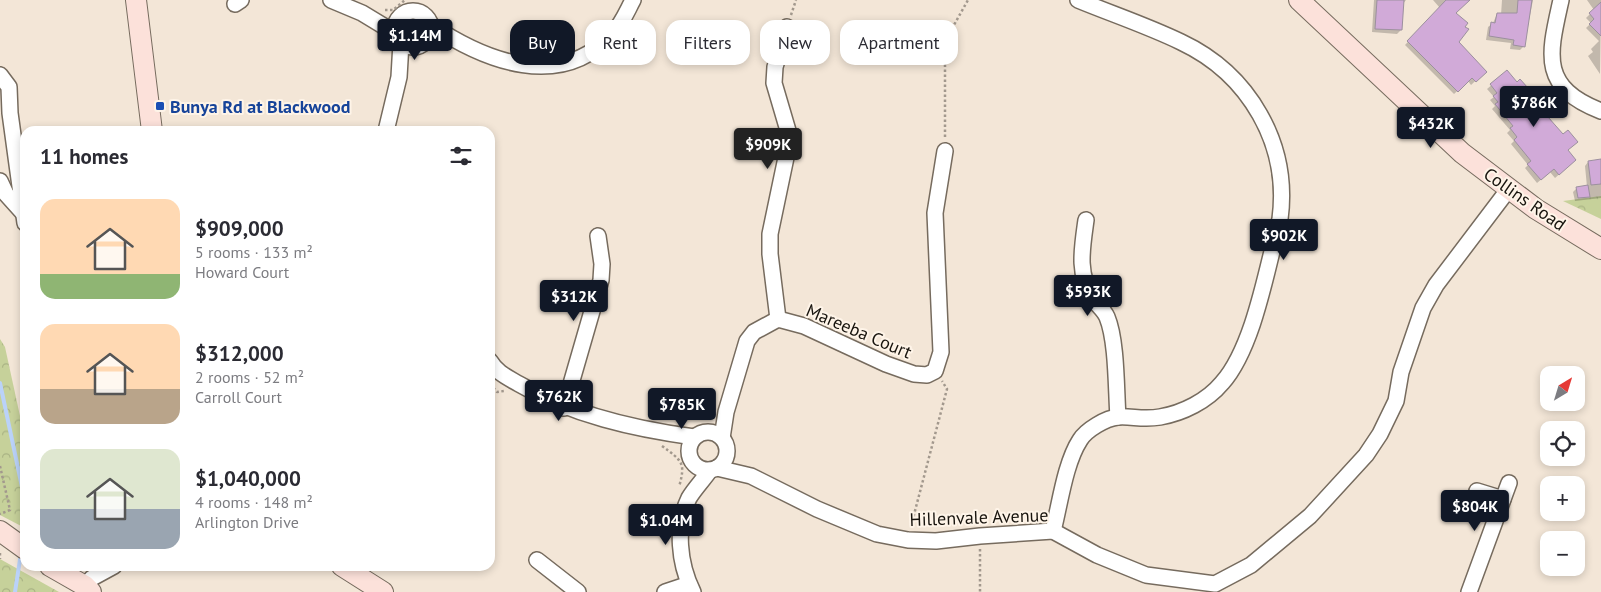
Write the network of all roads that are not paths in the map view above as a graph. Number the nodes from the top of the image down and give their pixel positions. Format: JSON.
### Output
{"nodes":[{"id":1,"x":136,"y":0,"type":"edge"},
{"id":2,"x":331,"y":0,"type":"edge"},
{"id":3,"x":633,"y":0,"type":"edge"},
{"id":4,"x":1078,"y":0,"type":"edge"},
{"id":5,"x":1298,"y":0,"type":"edge"},
{"id":6,"x":1561,"y":0,"type":"edge"},
{"id":7,"x":415,"y":10,"type":"edge"},
{"id":8,"x":368,"y":14,"type":"junction"},
{"id":9,"x":398,"y":38,"type":"junction"},
{"id":10,"x":422,"y":44,"type":"junction"},
{"id":11,"x":460,"y":44,"type":"junction"},
{"id":12,"x":776,"y":65,"type":"edge"},
{"id":13,"x":0,"y":75,"type":"edge"},
{"id":14,"x":399,"y":77,"type":"junction"},
{"id":15,"x":1601,"y":111,"type":"edge"},
{"id":16,"x":151,"y":126,"type":"edge"},
{"id":17,"x":387,"y":126,"type":"edge"},
{"id":18,"x":945,"y":151,"type":"road end"},
{"id":19,"x":0,"y":181,"type":"edge"},
{"id":20,"x":20,"y":189,"type":"edge"},
{"id":21,"x":1508,"y":190,"type":"junction"},
{"id":22,"x":20,"y":213,"type":"edge"},
{"id":23,"x":1086,"y":220,"type":"dead end"},
{"id":24,"x":598,"y":236,"type":"dead end"},
{"id":25,"x":1601,"y":249,"type":"edge"},
{"id":26,"x":778,"y":320,"type":"junction"},
{"id":27,"x":495,"y":375,"type":"edge"},
{"id":28,"x":564,"y":408,"type":"junction"},
{"id":29,"x":1118,"y":417,"type":"junction"},
{"id":30,"x":694,"y":437,"type":"junction"},
{"id":31,"x":659,"y":439,"type":"junction"},
{"id":32,"x":720,"y":440,"type":"junction"},
{"id":33,"x":690,"y":458,"type":"junction"},
{"id":34,"x":714,"y":470,"type":"junction"},
{"id":35,"x":752,"y":476,"type":"junction"},
{"id":36,"x":1509,"y":482,"type":"dead end"},
{"id":37,"x":1477,"y":491,"type":"dead end"},
{"id":38,"x":683,"y":496,"type":"junction"},
{"id":39,"x":1503,"y":499,"type":"junction"},
{"id":40,"x":1053,"y":531,"type":"junction"},
{"id":41,"x":6,"y":546,"type":"edge"},
{"id":42,"x":20,"y":552,"type":"edge"},
{"id":43,"x":537,"y":560,"type":"dead end"},
{"id":44,"x":58,"y":571,"type":"edge"},
{"id":45,"x":105,"y":571,"type":"edge"},
{"id":46,"x":350,"y":571,"type":"edge"},
{"id":47,"x":691,"y":588,"type":"edge"},
{"id":48,"x":1215,"y":588,"type":"edge"},
{"id":49,"x":88,"y":589,"type":"edge"},
{"id":50,"x":383,"y":592,"type":"edge"},
{"id":51,"x":578,"y":592,"type":"edge"},
{"id":52,"x":665,"y":592,"type":"edge"},
{"id":53,"x":1469,"y":592,"type":"edge"}],
"edges":[{"from":1,"to":16,"type":"main road"},
{"from":2,"to":8,"type":"street"},
{"from":3,"to":11,"type":"street"},
{"from":4,"to":29,"type":"street"},
{"from":5,"to":21,"type":"main road","name":"Collins Road"},
{"from":6,"to":15,"type":"street"},
{"from":7,"to":8,"type":"street"},
{"from":7,"to":9,"type":"street"},
{"from":7,"to":10,"type":"street"},
{"from":7,"to":11,"type":"street"},
{"from":8,"to":9,"type":"street"},
{"from":9,"to":10,"type":"street"},
{"from":9,"to":14,"type":"street"},
{"from":10,"to":11,"type":"street"},
{"from":10,"to":14,"type":"street"},
{"from":12,"to":26,"type":"street"},
{"from":13,"to":20,"type":"street"},
{"from":14,"to":17,"type":"street"},
{"from":18,"to":26,"type":"street","name":"Mareeba Court"},
{"from":19,"to":22,"type":"street"},
{"from":21,"to":25,"type":"main road","name":"Collins Road"},
{"from":21,"to":48,"type":"street","name":"Hillenvale Avenue"},
{"from":23,"to":29,"type":"street"},
{"from":24,"to":28,"type":"street"},
{"from":26,"to":32,"type":"street","name":"Mareeba Court"},
{"from":27,"to":28,"type":"street"},
{"from":28,"to":31,"type":"street"},
{"from":29,"to":40,"type":"street"},
{"from":30,"to":31,"type":"street"},
{"from":30,"to":32,"type":"street"},
{"from":30,"to":33,"type":"street"},
{"from":31,"to":33,"type":"street"},
{"from":32,"to":34,"type":"street"},
{"from":32,"to":35,"type":"street","name":"Hillenvale Avenue"},
{"from":33,"to":34,"type":"street"},
{"from":33,"to":38,"type":"street"},
{"from":34,"to":35,"type":"street","name":"Hillenvale Avenue"},
{"from":34,"to":38,"type":"street"},
{"from":35,"to":40,"type":"street","name":"Hillenvale Avenue"},
{"from":36,"to":39,"type":"street"},
{"from":37,"to":39,"type":"street"},
{"from":38,"to":47,"type":"street"},
{"from":39,"to":53,"type":"street"},
{"from":40,"to":48,"type":"street","name":"Hillenvale Avenue"},
{"from":41,"to":42,"type":"main road"},
{"from":43,"to":51,"type":"street"},
{"from":44,"to":49,"type":"main road"},
{"from":45,"to":49,"type":"street"},
{"from":46,"to":50,"type":"main road"},
{"from":47,"to":52,"type":"street"}]}
